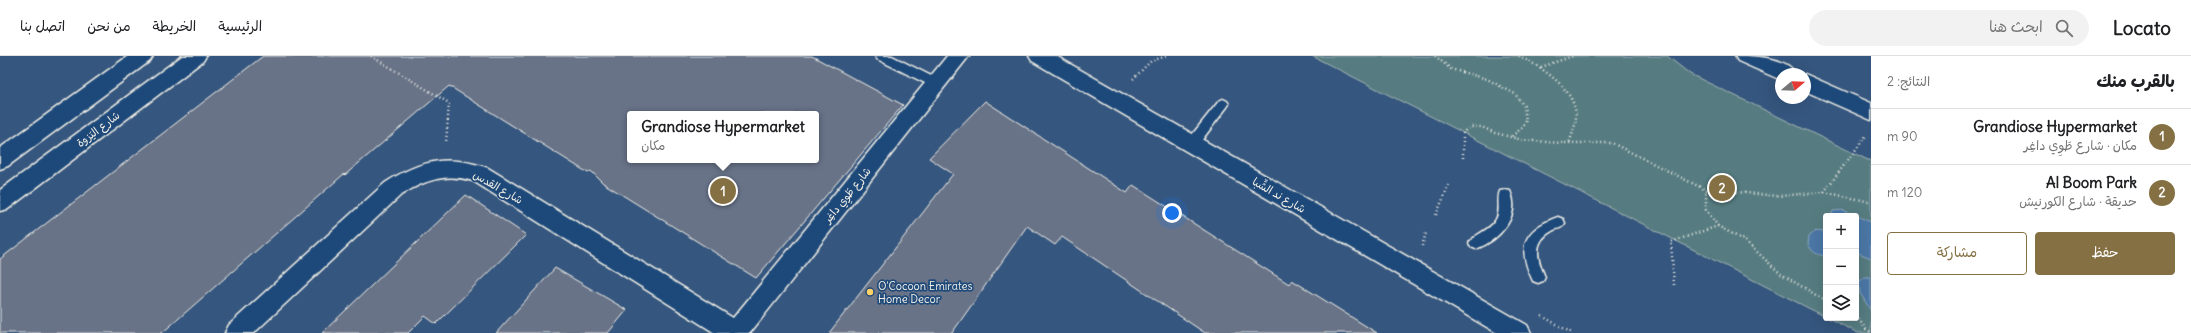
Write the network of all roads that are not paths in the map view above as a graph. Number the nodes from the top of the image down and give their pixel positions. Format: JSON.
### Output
{"nodes":[{"id":1,"x":143,"y":56,"type":"edge"},
{"id":2,"x":196,"y":56,"type":"edge"},
{"id":3,"x":881,"y":56,"type":"edge"},
{"id":4,"x":960,"y":56,"type":"edge"},
{"id":5,"x":1039,"y":56,"type":"edge"},
{"id":6,"x":1746,"y":56,"type":"edge"},
{"id":7,"x":1775,"y":69,"type":"edge"},
{"id":8,"x":937,"y":84,"type":"junction"},
{"id":9,"x":1811,"y":85,"type":"edge"},
{"id":10,"x":1223,"y":104,"type":"dead end"},
{"id":11,"x":1871,"y":112,"type":"edge"},
{"id":12,"x":1191,"y":144,"type":"junction"},
{"id":13,"x":0,"y":160,"type":"edge"},
{"id":14,"x":1504,"y":195,"type":"dead end"},
{"id":15,"x":0,"y":202,"type":"edge"},
{"id":16,"x":1558,"y":223,"type":"dead end"},
{"id":17,"x":1476,"y":243,"type":"dead end"},
{"id":18,"x":1538,"y":277,"type":"dead end"},
{"id":19,"x":237,"y":333,"type":"edge"},
{"id":20,"x":736,"y":333,"type":"edge"},
{"id":21,"x":1519,"y":333,"type":"edge"}],
"edges":[{"from":1,"to":13,"type":"street"},
{"from":2,"to":15,"type":"street","name":"شارع اليَزوة"},
{"from":3,"to":8,"type":"lane"},
{"from":4,"to":8,"type":"street","name":"شارع طَوِي داغِر"},
{"from":5,"to":12,"type":"street","name":"شارع ند الشِّبا"},
{"from":6,"to":7,"type":"street"},
{"from":8,"to":20,"type":"street","name":"شارع طَوِي داغِر"},
{"from":9,"to":11,"type":"street"},
{"from":10,"to":12,"type":"lane"},
{"from":12,"to":21,"type":"street","name":"شارع ند الشِّبا"},
{"from":14,"to":17,"type":"lane"},
{"from":16,"to":18,"type":"lane"},
{"from":19,"to":20,"type":"street","name":"شارع القدس"}]}
